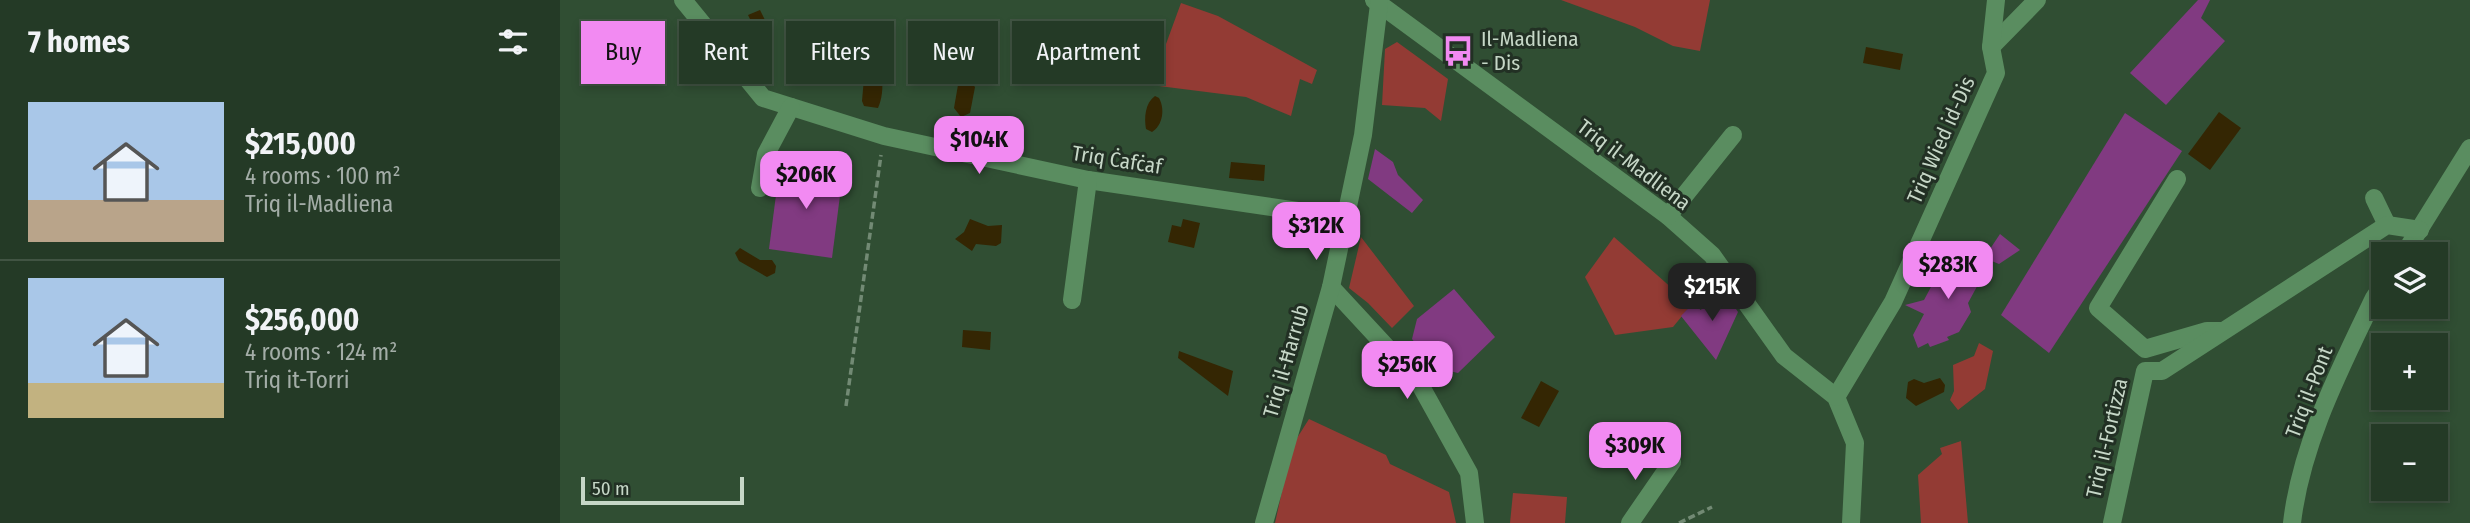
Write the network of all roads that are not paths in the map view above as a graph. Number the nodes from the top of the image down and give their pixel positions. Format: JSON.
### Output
{"nodes":[{"id":1,"x":683,"y":0,"type":"edge"},
{"id":2,"x":1996,"y":0,"type":"edge"},
{"id":3,"x":2037,"y":0,"type":"edge"},
{"id":4,"x":1377,"y":2,"type":"edge"},
{"id":5,"x":1991,"y":47,"type":"junction"},
{"id":6,"x":791,"y":107,"type":"junction"},
{"id":7,"x":1733,"y":135,"type":"dead end"},
{"id":8,"x":2470,"y":148,"type":"edge"},
{"id":9,"x":2177,"y":178,"type":"dead end"},
{"id":10,"x":1087,"y":180,"type":"junction"},
{"id":11,"x":760,"y":188,"type":"dead end"},
{"id":12,"x":2374,"y":198,"type":"dead end"},
{"id":13,"x":1668,"y":216,"type":"junction"},
{"id":14,"x":1345,"y":218,"type":"junction"},
{"id":15,"x":2387,"y":225,"type":"junction"},
{"id":16,"x":2420,"y":230,"type":"junction"},
{"id":17,"x":2412,"y":242,"type":"edge"},
{"id":18,"x":1331,"y":286,"type":"junction"},
{"id":19,"x":1072,"y":300,"type":"dead end"},
{"id":20,"x":2371,"y":304,"type":"edge"},
{"id":21,"x":2226,"y":331,"type":"junction"},
{"id":22,"x":1836,"y":397,"type":"junction"},
{"id":23,"x":1672,"y":462,"type":"dead end"},
{"id":24,"x":1264,"y":523,"type":"edge"},
{"id":25,"x":1475,"y":523,"type":"edge"},
{"id":26,"x":1630,"y":523,"type":"edge"},
{"id":27,"x":1851,"y":523,"type":"edge"},
{"id":28,"x":2112,"y":523,"type":"edge"},
{"id":29,"x":2292,"y":523,"type":"edge"}],
"edges":[{"from":1,"to":6,"type":"street","name":"Triq Ċafċaf"},
{"from":2,"to":5,"type":"street","name":"Triq Wied id-Dis"},
{"from":3,"to":5,"type":"street"},
{"from":4,"to":13,"type":"street","name":"Triq il-Madliena"},
{"from":4,"to":14,"type":"street","name":"Triq il-Ħarrub"},
{"from":5,"to":22,"type":"street","name":"Triq Wied id-Dis"},
{"from":6,"to":10,"type":"street","name":"Triq Ċafċaf"},
{"from":6,"to":11,"type":"street"},
{"from":7,"to":13,"type":"street"},
{"from":8,"to":16,"type":"street"},
{"from":9,"to":21,"type":"street","name":"Triq il-Fortizza"},
{"from":10,"to":14,"type":"street","name":"Triq Ċafċaf"},
{"from":10,"to":19,"type":"street"},
{"from":12,"to":15,"type":"street"},
{"from":13,"to":22,"type":"street","name":"Triq il-Madliena"},
{"from":14,"to":18,"type":"street","name":"Triq il-Ħarrub"},
{"from":15,"to":16,"type":"street"},
{"from":15,"to":21,"type":"street","name":"Triq il-Fortizza"},
{"from":16,"to":17,"type":"street"},
{"from":18,"to":24,"type":"street","name":"Triq il-Ħarrub"},
{"from":18,"to":25,"type":"street"},
{"from":20,"to":29,"type":"street","name":"Triq il-Pont"},
{"from":21,"to":28,"type":"street","name":"Triq il-Fortizza"},
{"from":22,"to":27,"type":"street"},
{"from":23,"to":26,"type":"street"}]}
